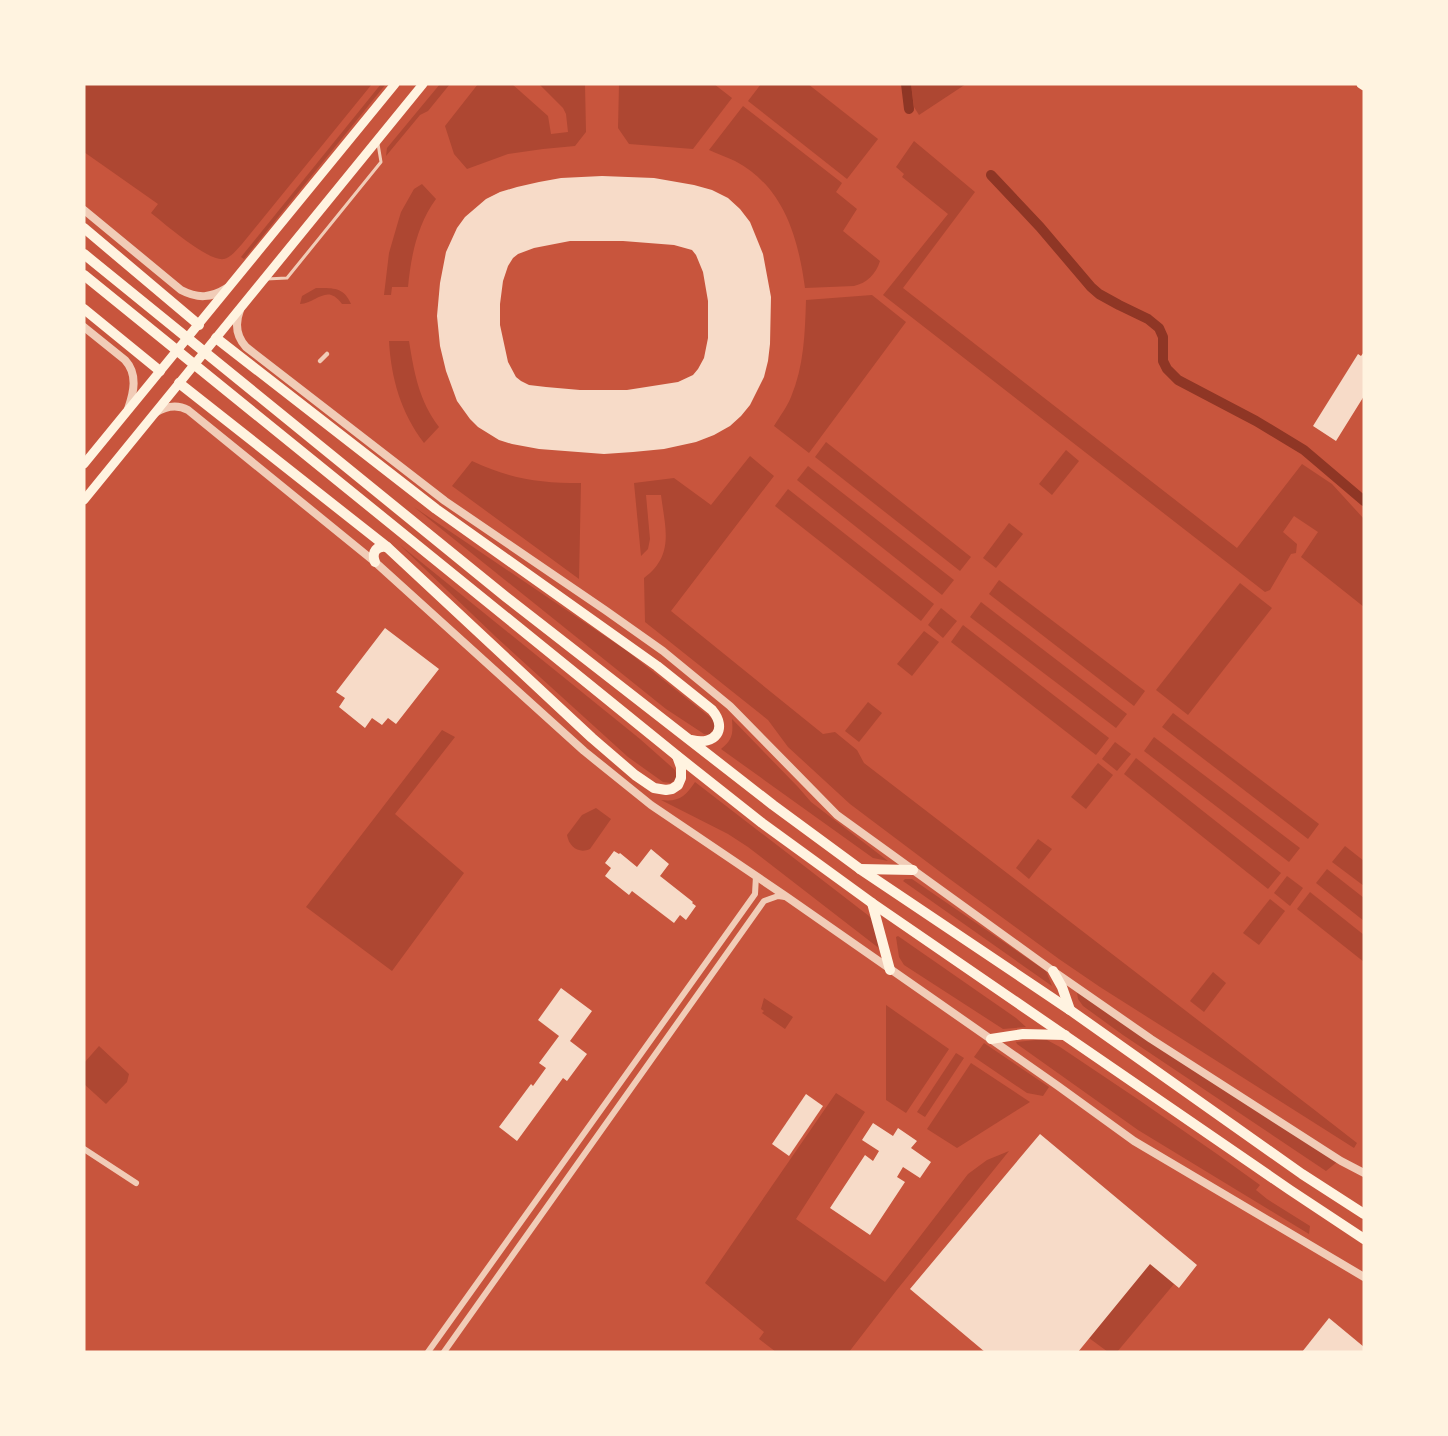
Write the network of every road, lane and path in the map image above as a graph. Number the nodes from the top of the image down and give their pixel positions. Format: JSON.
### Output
{"nodes":[{"id":1,"x":395,"y":84,"type":"edge"},
{"id":2,"x":423,"y":84,"type":"edge"},
{"id":3,"x":377,"y":141,"type":"junction"},
{"id":4,"x":84,"y":210,"type":"edge"},
{"id":5,"x":84,"y":228,"type":"edge"},
{"id":6,"x":84,"y":254,"type":"edge"},
{"id":7,"x":84,"y":275,"type":"edge"},
{"id":8,"x":264,"y":279,"type":"junction"},
{"id":9,"x":234,"y":281,"type":"junction"},
{"id":10,"x":243,"y":306,"type":"junction"},
{"id":11,"x":84,"y":309,"type":"edge"},
{"id":12,"x":199,"y":325,"type":"junction"},
{"id":13,"x":84,"y":327,"type":"edge"},
{"id":14,"x":216,"y":338,"type":"junction"},
{"id":15,"x":327,"y":354,"type":"dead end"},
{"id":16,"x":320,"y":362,"type":"dead end"},
{"id":17,"x":160,"y":371,"type":"junction"},
{"id":18,"x":179,"y":383,"type":"junction"},
{"id":19,"x":126,"y":413,"type":"junction"},
{"id":20,"x":152,"y":417,"type":"junction"},
{"id":21,"x":84,"y":464,"type":"edge"},
{"id":22,"x":84,"y":500,"type":"edge"},
{"id":23,"x":387,"y":547,"type":"junction"},
{"id":24,"x":375,"y":562,"type":"junction"},
{"id":25,"x":688,"y":739,"type":"junction"},
{"id":26,"x":676,"y":755,"type":"junction"},
{"id":27,"x":860,"y":869,"type":"junction"},
{"id":28,"x":913,"y":870,"type":"junction"},
{"id":29,"x":756,"y":876,"type":"junction"},
{"id":30,"x":755,"y":894,"type":"junction"},
{"id":31,"x":787,"y":897,"type":"junction"},
{"id":32,"x":764,"y":901,"type":"junction"},
{"id":33,"x":872,"y":903,"type":"junction"},
{"id":34,"x":890,"y":970,"type":"junction"},
{"id":35,"x":1053,"y":971,"type":"junction"},
{"id":36,"x":1070,"y":1010,"type":"junction"},
{"id":37,"x":1065,"y":1035,"type":"junction"},
{"id":38,"x":991,"y":1039,"type":"junction"},
{"id":39,"x":84,"y":1149,"type":"edge"},
{"id":40,"x":561,"y":1166,"type":"junction"},
{"id":41,"x":571,"y":1173,"type":"junction"},
{"id":42,"x":1364,"y":1173,"type":"edge"},
{"id":43,"x":549,"y":1182,"type":"junction"},
{"id":44,"x":136,"y":1183,"type":"dead end"},
{"id":45,"x":559,"y":1189,"type":"junction"},
{"id":46,"x":1364,"y":1214,"type":"edge"},
{"id":47,"x":1364,"y":1239,"type":"edge"},
{"id":48,"x":1364,"y":1277,"type":"edge"},
{"id":49,"x":440,"y":1335,"type":"junction"},
{"id":50,"x":451,"y":1342,"type":"junction"},
{"id":51,"x":434,"y":1344,"type":"junction"},
{"id":52,"x":428,"y":1352,"type":"edge"},
{"id":53,"x":444,"y":1352,"type":"edge"}],
"edges":[{"from":1,"to":9,"type":"main road"},
{"from":2,"to":3,"type":"main road"},
{"from":3,"to":8,"type":"main road"},
{"from":3,"to":8,"type":"lane"},
{"from":4,"to":9,"type":"street"},
{"from":5,"to":12,"type":"main road"},
{"from":6,"to":25,"type":"main road"},
{"from":7,"to":26,"type":"main road"},
{"from":8,"to":10,"type":"main road"},
{"from":9,"to":12,"type":"main road"},
{"from":10,"to":14,"type":"main road"},
{"from":10,"to":28,"type":"street"},
{"from":11,"to":17,"type":"main road"},
{"from":12,"to":17,"type":"main road"},
{"from":13,"to":19,"type":"street"},
{"from":14,"to":18,"type":"main road"},
{"from":14,"to":25,"type":"main road"},
{"from":15,"to":16,"type":"street"},
{"from":17,"to":19,"type":"main road"},
{"from":18,"to":20,"type":"main road"},
{"from":18,"to":23,"type":"main road"},
{"from":19,"to":21,"type":"main road"},
{"from":20,"to":22,"type":"main road"},
{"from":20,"to":24,"type":"street"},
{"from":23,"to":24,"type":"main road"},
{"from":23,"to":26,"type":"main road"},
{"from":24,"to":29,"type":"street"},
{"from":25,"to":27,"type":"main road"},
{"from":26,"to":33,"type":"main road"},
{"from":27,"to":28,"type":"main road"},
{"from":27,"to":36,"type":"main road"},
{"from":28,"to":35,"type":"street"},
{"from":29,"to":30,"type":"street"},
{"from":29,"to":31,"type":"street"},
{"from":30,"to":32,"type":"street"},
{"from":30,"to":40,"type":"street"},
{"from":31,"to":32,"type":"street"},
{"from":31,"to":34,"type":"street"},
{"from":32,"to":41,"type":"street"},
{"from":33,"to":34,"type":"main road"},
{"from":33,"to":37,"type":"main road"},
{"from":34,"to":38,"type":"street"},
{"from":35,"to":36,"type":"main road"},
{"from":35,"to":42,"type":"street"},
{"from":36,"to":46,"type":"main road"},
{"from":37,"to":38,"type":"main road"},
{"from":37,"to":47,"type":"main road"},
{"from":38,"to":48,"type":"street"},
{"from":39,"to":44,"type":"street"},
{"from":40,"to":41,"type":"street"},
{"from":40,"to":43,"type":"street"},
{"from":41,"to":45,"type":"street"},
{"from":43,"to":45,"type":"street"},
{"from":43,"to":49,"type":"street"},
{"from":45,"to":50,"type":"street"},
{"from":49,"to":50,"type":"street"},
{"from":49,"to":51,"type":"street"},
{"from":50,"to":53,"type":"street"},
{"from":51,"to":52,"type":"street"},
{"from":51,"to":53,"type":"street"}]}
